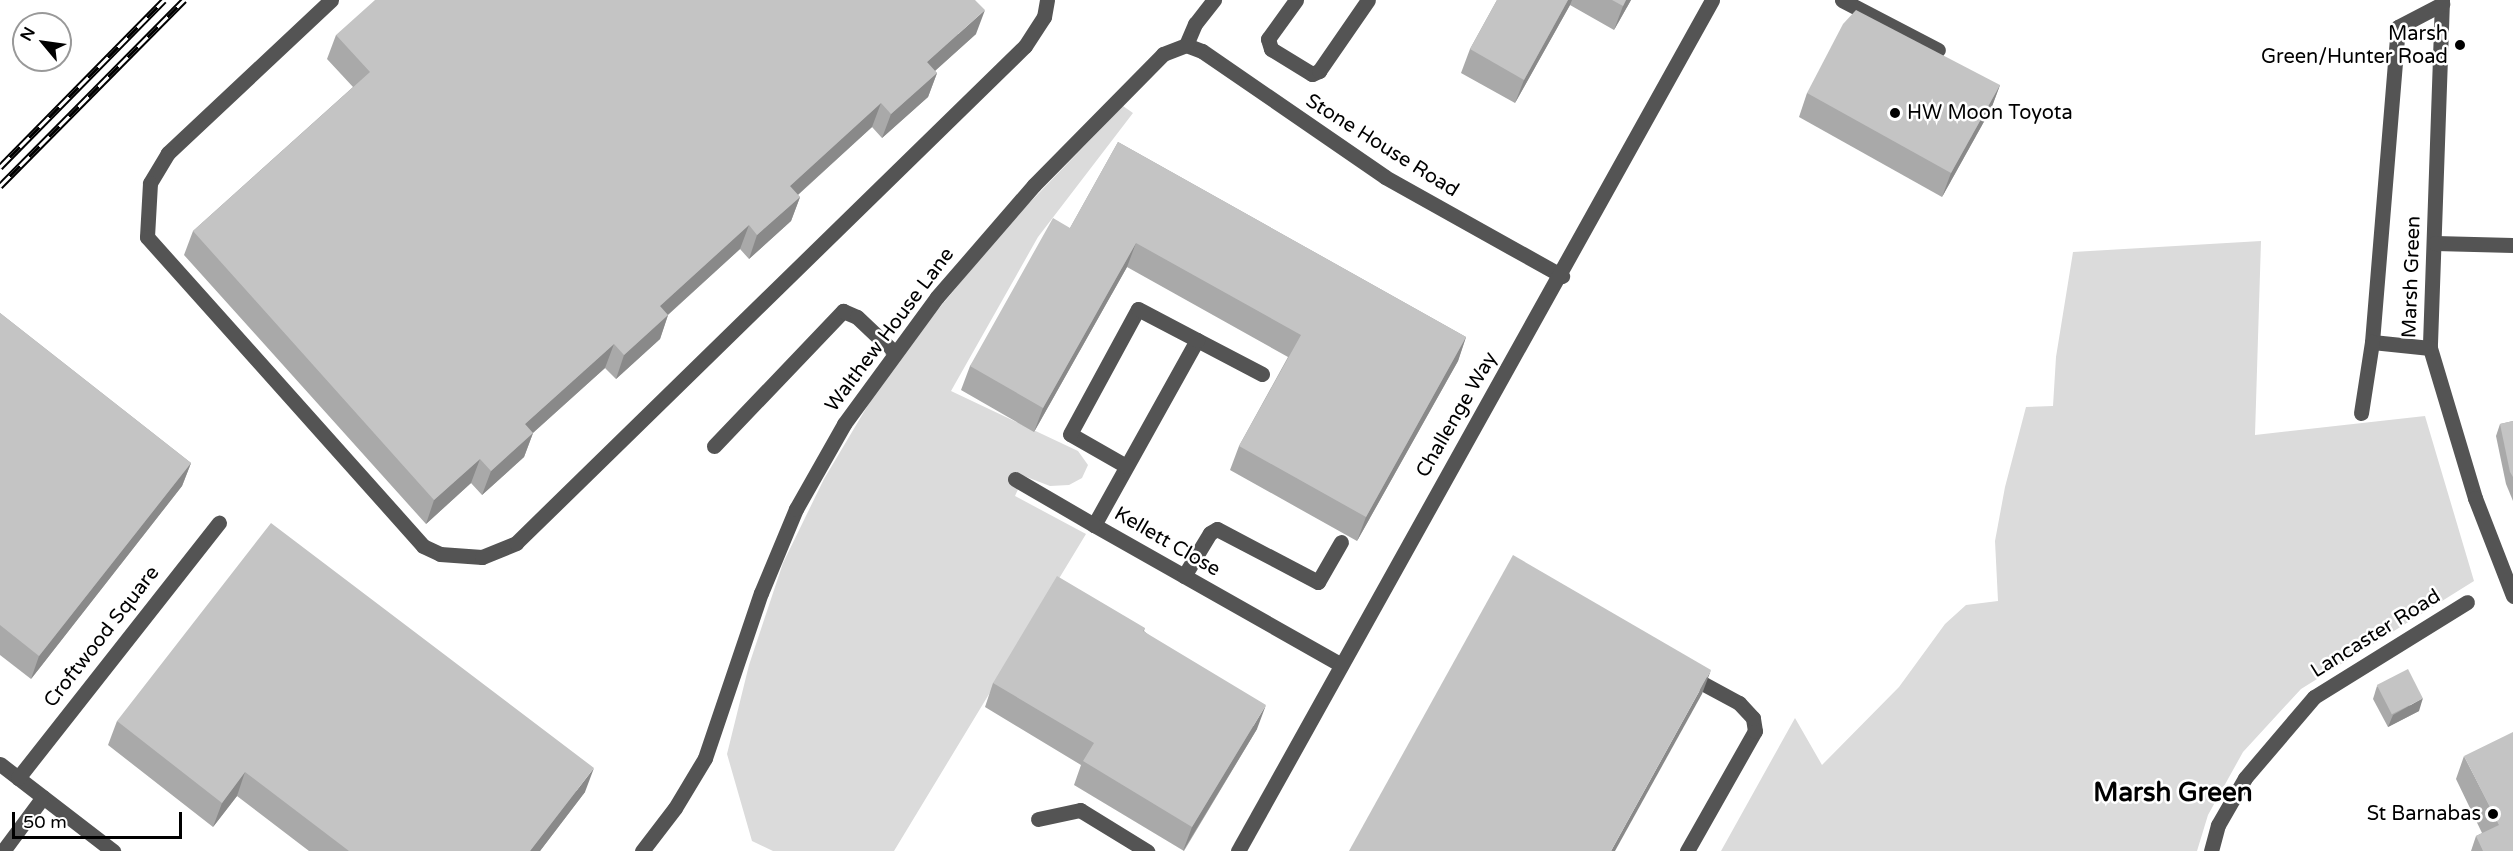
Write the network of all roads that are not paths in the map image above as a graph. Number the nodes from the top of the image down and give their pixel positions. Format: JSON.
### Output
{"nodes":[{"id":1,"x":331,"y":0,"type":"edge"},
{"id":2,"x":1047,"y":0,"type":"edge"},
{"id":3,"x":1214,"y":0,"type":"edge"},
{"id":4,"x":1296,"y":0,"type":"edge"},
{"id":5,"x":1368,"y":0,"type":"edge"},
{"id":6,"x":1712,"y":0,"type":"edge"},
{"id":7,"x":1842,"y":0,"type":"edge"},
{"id":8,"x":2442,"y":2,"type":"edge"},
{"id":9,"x":1186,"y":45,"type":"junction"},
{"id":10,"x":1938,"y":50,"type":"edge"},
{"id":11,"x":2435,"y":243,"type":"junction"},
{"id":12,"x":2513,"y":245,"type":"edge"},
{"id":13,"x":1562,"y":276,"type":"junction"},
{"id":14,"x":1197,"y":340,"type":"junction"},
{"id":15,"x":2372,"y":342,"type":"junction"},
{"id":16,"x":2430,"y":348,"type":"junction"},
{"id":17,"x":895,"y":353,"type":"junction"},
{"id":18,"x":1262,"y":374,"type":"dead end"},
{"id":19,"x":2361,"y":413,"type":"dead end"},
{"id":20,"x":714,"y":446,"type":"dead end"},
{"id":21,"x":1126,"y":466,"type":"junction"},
{"id":22,"x":1015,"y":479,"type":"dead end"},
{"id":23,"x":219,"y":523,"type":"dead end"},
{"id":24,"x":1094,"y":525,"type":"junction"},
{"id":25,"x":1341,"y":542,"type":"dead end"},
{"id":26,"x":1185,"y":576,"type":"junction"},
{"id":27,"x":2513,"y":596,"type":"edge"},
{"id":28,"x":2467,"y":602,"type":"dead end"},
{"id":29,"x":1341,"y":665,"type":"junction"},
{"id":30,"x":1678,"y":670,"type":"edge"},
{"id":31,"x":0,"y":764,"type":"edge"},
{"id":32,"x":18,"y":778,"type":"junction"},
{"id":33,"x":43,"y":797,"type":"junction"},
{"id":34,"x":1038,"y":819,"type":"dead end"},
{"id":35,"x":3,"y":851,"type":"edge"},
{"id":36,"x":113,"y":851,"type":"edge"},
{"id":37,"x":642,"y":851,"type":"edge"},
{"id":38,"x":1147,"y":851,"type":"edge"},
{"id":39,"x":1238,"y":851,"type":"edge"},
{"id":40,"x":1687,"y":851,"type":"edge"},
{"id":41,"x":2211,"y":851,"type":"edge"}],
"edges":[{"from":1,"to":2,"type":"street"},
{"from":3,"to":9,"type":"street"},
{"from":4,"to":5,"type":"street"},
{"from":6,"to":13,"type":"street","name":"Challenge Way"},
{"from":7,"to":10,"type":"street"},
{"from":8,"to":11,"type":"street","name":"Marsh Green"},
{"from":8,"to":15,"type":"street"},
{"from":9,"to":13,"type":"street","name":"Stone House Road"},
{"from":9,"to":17,"type":"street","name":"Walthew House Lane"},
{"from":11,"to":12,"type":"street"},
{"from":11,"to":16,"type":"street","name":"Marsh Green"},
{"from":13,"to":29,"type":"street","name":"Challenge Way"},
{"from":14,"to":18,"type":"street"},
{"from":14,"to":21,"type":"street","name":"Kellett Close"},
{"from":14,"to":21,"type":"street"},
{"from":15,"to":16,"type":"street"},
{"from":15,"to":19,"type":"street"},
{"from":16,"to":27,"type":"street","name":"Marsh Green"},
{"from":17,"to":20,"type":"street"},
{"from":17,"to":37,"type":"street","name":"Walthew House Lane"},
{"from":21,"to":24,"type":"street","name":"Kellett Close"},
{"from":22,"to":24,"type":"street"},
{"from":23,"to":32,"type":"street","name":"Croftwood Square"},
{"from":24,"to":26,"type":"street","name":"Kellett Close"},
{"from":25,"to":26,"type":"street"},
{"from":26,"to":29,"type":"street","name":"Kellett Close"},
{"from":28,"to":41,"type":"street","name":"Lancaster Road"},
{"from":29,"to":39,"type":"street","name":"Challenge Way"},
{"from":30,"to":40,"type":"street"},
{"from":31,"to":32,"type":"street"},
{"from":32,"to":33,"type":"street"},
{"from":33,"to":35,"type":"street"},
{"from":33,"to":36,"type":"street"},
{"from":34,"to":38,"type":"street"}]}
